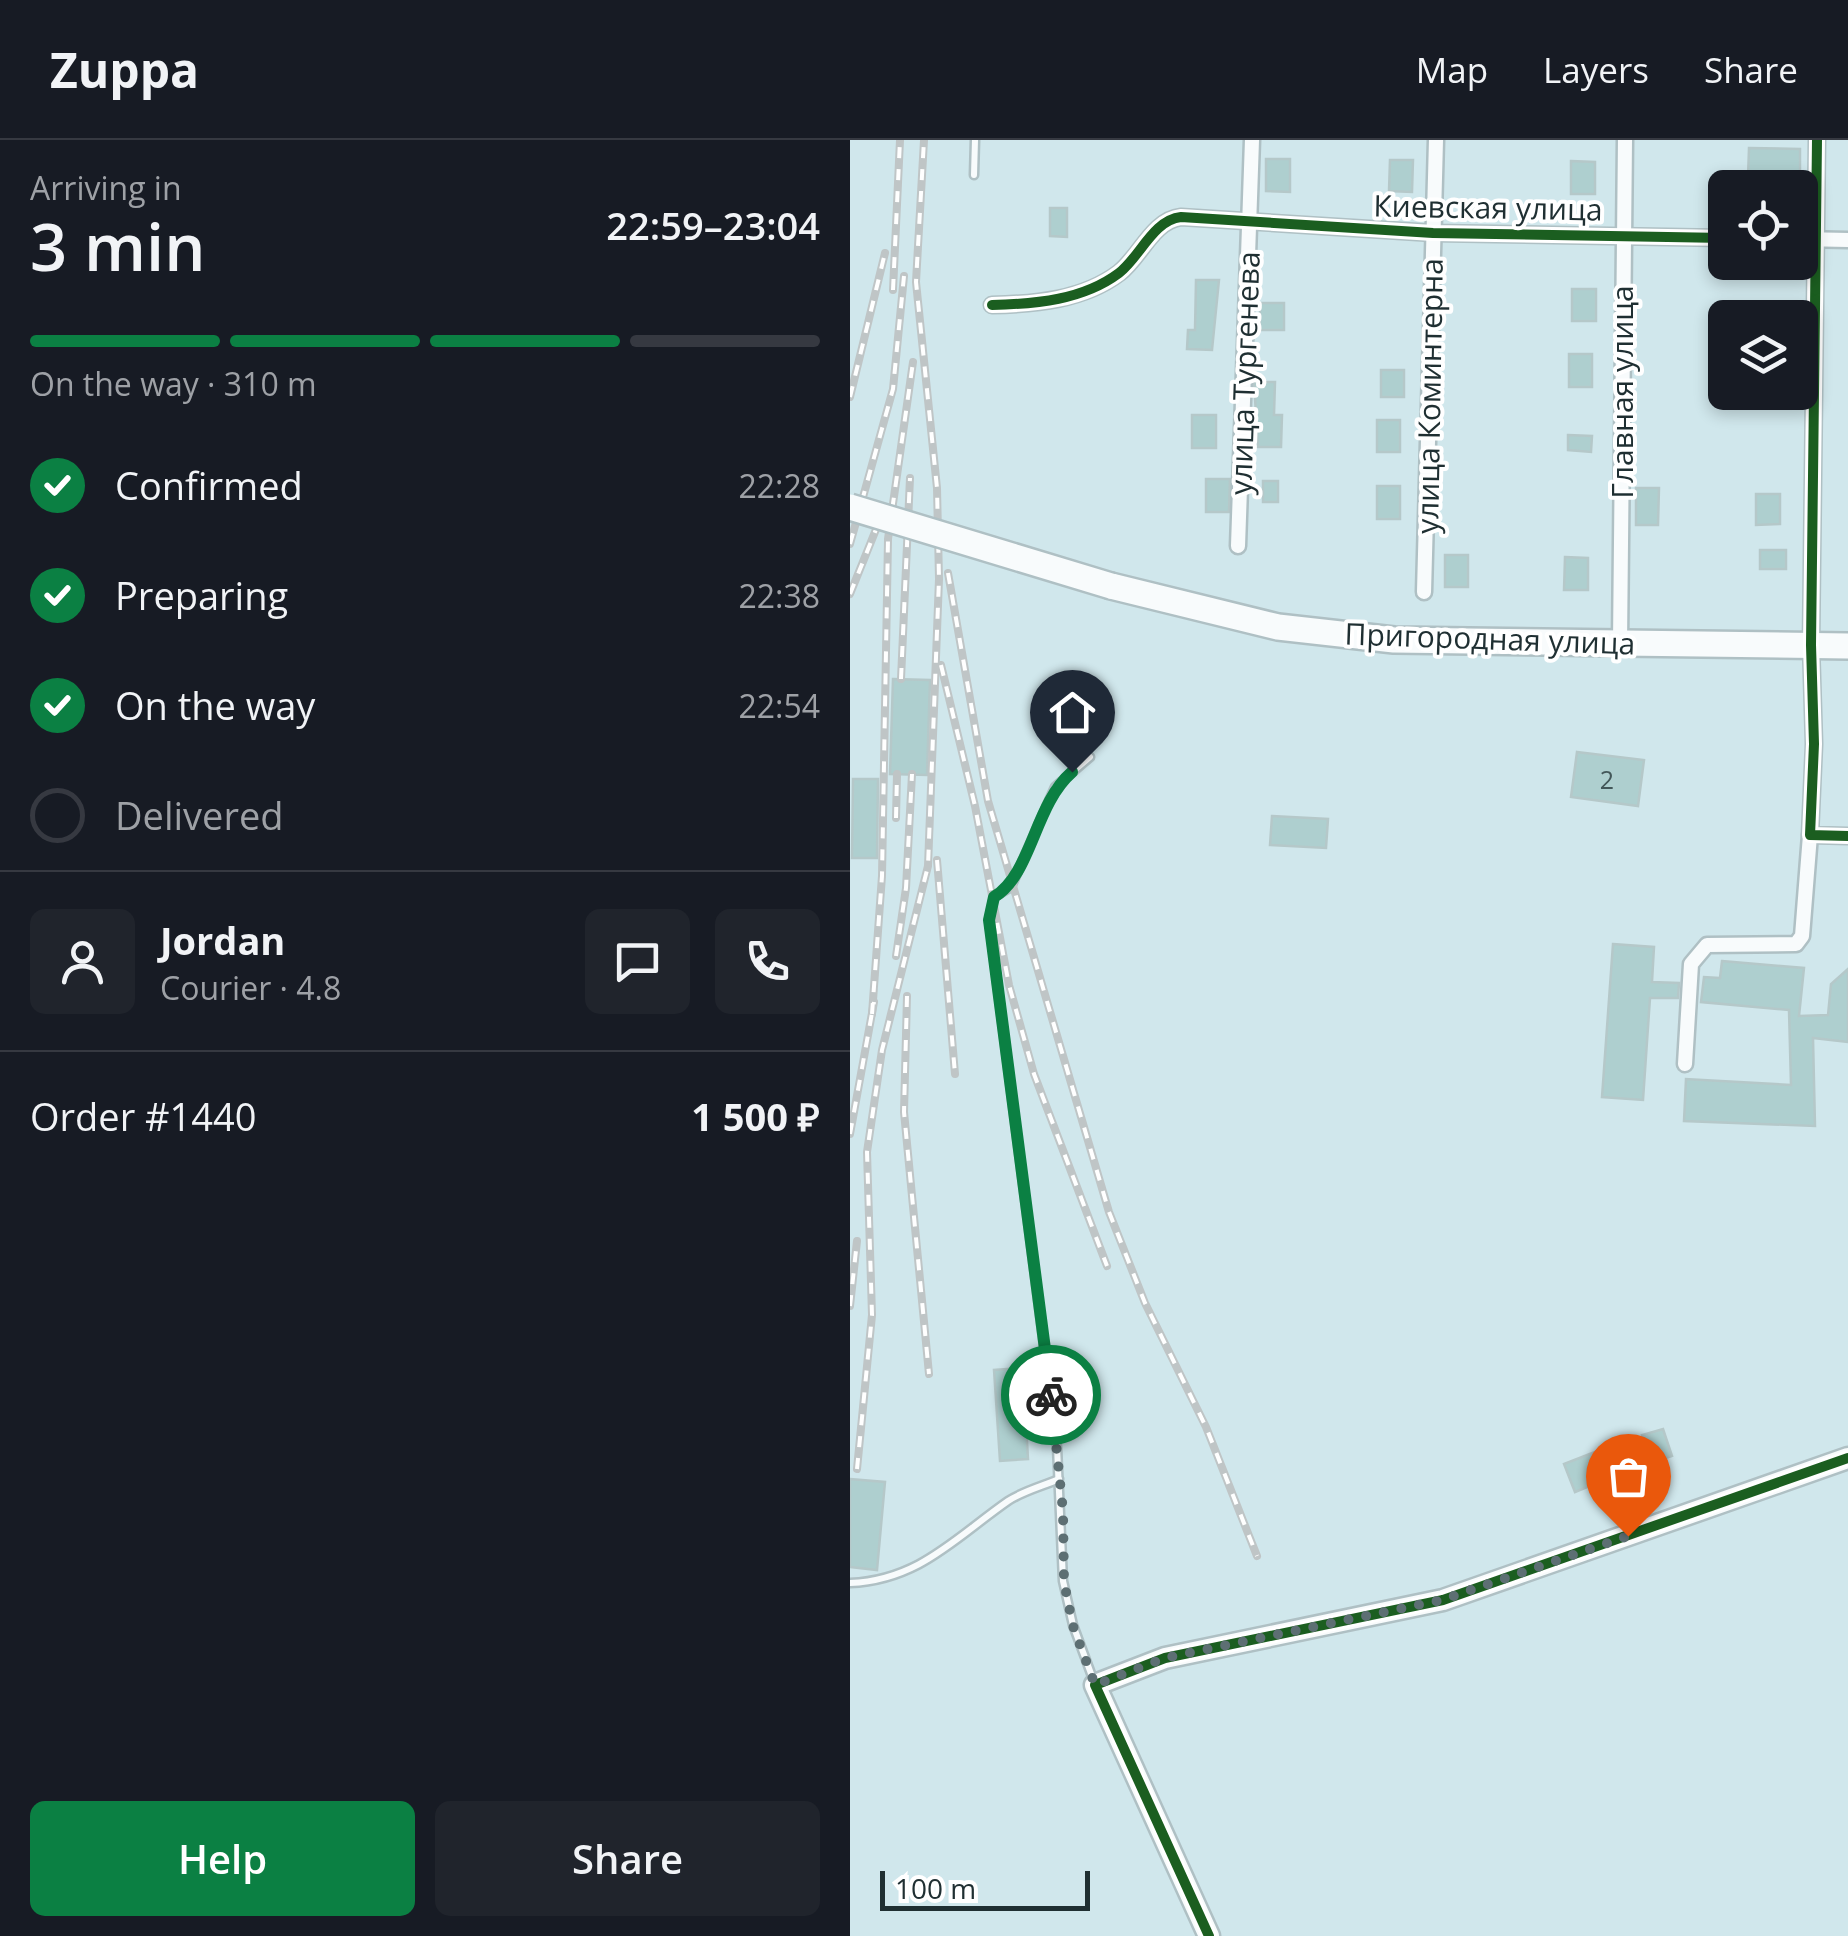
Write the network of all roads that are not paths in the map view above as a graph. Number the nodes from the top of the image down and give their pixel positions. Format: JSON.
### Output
{"nodes":[{"id":1,"x":976,"y":140,"type":"edge"},
{"id":2,"x":1252,"y":140,"type":"edge"},
{"id":3,"x":1436,"y":140,"type":"edge"},
{"id":4,"x":1625,"y":140,"type":"edge"},
{"id":5,"x":1818,"y":140,"type":"edge"},
{"id":6,"x":1815,"y":170,"type":"edge"},
{"id":7,"x":974,"y":175,"type":"dead end"},
{"id":8,"x":1250,"y":224,"type":"junction"},
{"id":9,"x":1433,"y":233,"type":"junction"},
{"id":10,"x":1621,"y":236,"type":"junction"},
{"id":11,"x":1708,"y":238,"type":"edge"},
{"id":12,"x":1818,"y":239,"type":"edge"},
{"id":13,"x":1848,"y":240,"type":"edge"},
{"id":14,"x":1808,"y":280,"type":"edge"},
{"id":15,"x":992,"y":304,"type":"dead end"},
{"id":16,"x":850,"y":507,"type":"edge"},
{"id":17,"x":1238,"y":546,"type":"dead end"},
{"id":18,"x":1424,"y":592,"type":"dead end"},
{"id":19,"x":1620,"y":644,"type":"junction"},
{"id":20,"x":1811,"y":645,"type":"junction"},
{"id":21,"x":1848,"y":646,"type":"edge"},
{"id":22,"x":1090,"y":757,"type":"dead end"},
{"id":23,"x":1810,"y":835,"type":"junction"},
{"id":24,"x":1848,"y":836,"type":"edge"},
{"id":25,"x":1685,"y":1064,"type":"dead end"},
{"id":26,"x":1848,"y":1458,"type":"edge"},
{"id":27,"x":1060,"y":1479,"type":"junction"},
{"id":28,"x":850,"y":1583,"type":"edge"},
{"id":29,"x":1095,"y":1685,"type":"junction"},
{"id":30,"x":1209,"y":1936,"type":"edge"}],
"edges":[{"from":1,"to":7,"type":"lane"},
{"from":2,"to":8,"type":"street","name":"улица Тургенева"},
{"from":3,"to":9,"type":"street","name":"улица Коминтерна"},
{"from":4,"to":10,"type":"street","name":"Главная улица"},
{"from":5,"to":6,"type":"street"},
{"from":8,"to":9,"type":"street","name":"Киевская улица"},
{"from":8,"to":15,"type":"street","name":"Киевская улица"},
{"from":8,"to":17,"type":"street","name":"улица Тургенева"},
{"from":9,"to":10,"type":"street","name":"Киевская улица"},
{"from":9,"to":18,"type":"street","name":"улица Коминтерна"},
{"from":10,"to":11,"type":"street","name":"Киевская улица"},
{"from":10,"to":19,"type":"street","name":"Главная улица"},
{"from":12,"to":13,"type":"street"},
{"from":14,"to":20,"type":"street"},
{"from":16,"to":19,"type":"highway","name":"Пригородная улица","bridge":true},
{"from":19,"to":20,"type":"highway","name":"Пригородная улица"},
{"from":20,"to":21,"type":"highway","name":"Пригородная улица"},
{"from":20,"to":23,"type":"street"},
{"from":22,"to":27,"type":"lane"},
{"from":23,"to":24,"type":"street"},
{"from":23,"to":25,"type":"street"},
{"from":26,"to":29,"type":"street"},
{"from":27,"to":28,"type":"lane"},
{"from":27,"to":29,"type":"lane"},
{"from":29,"to":30,"type":"street"}]}
